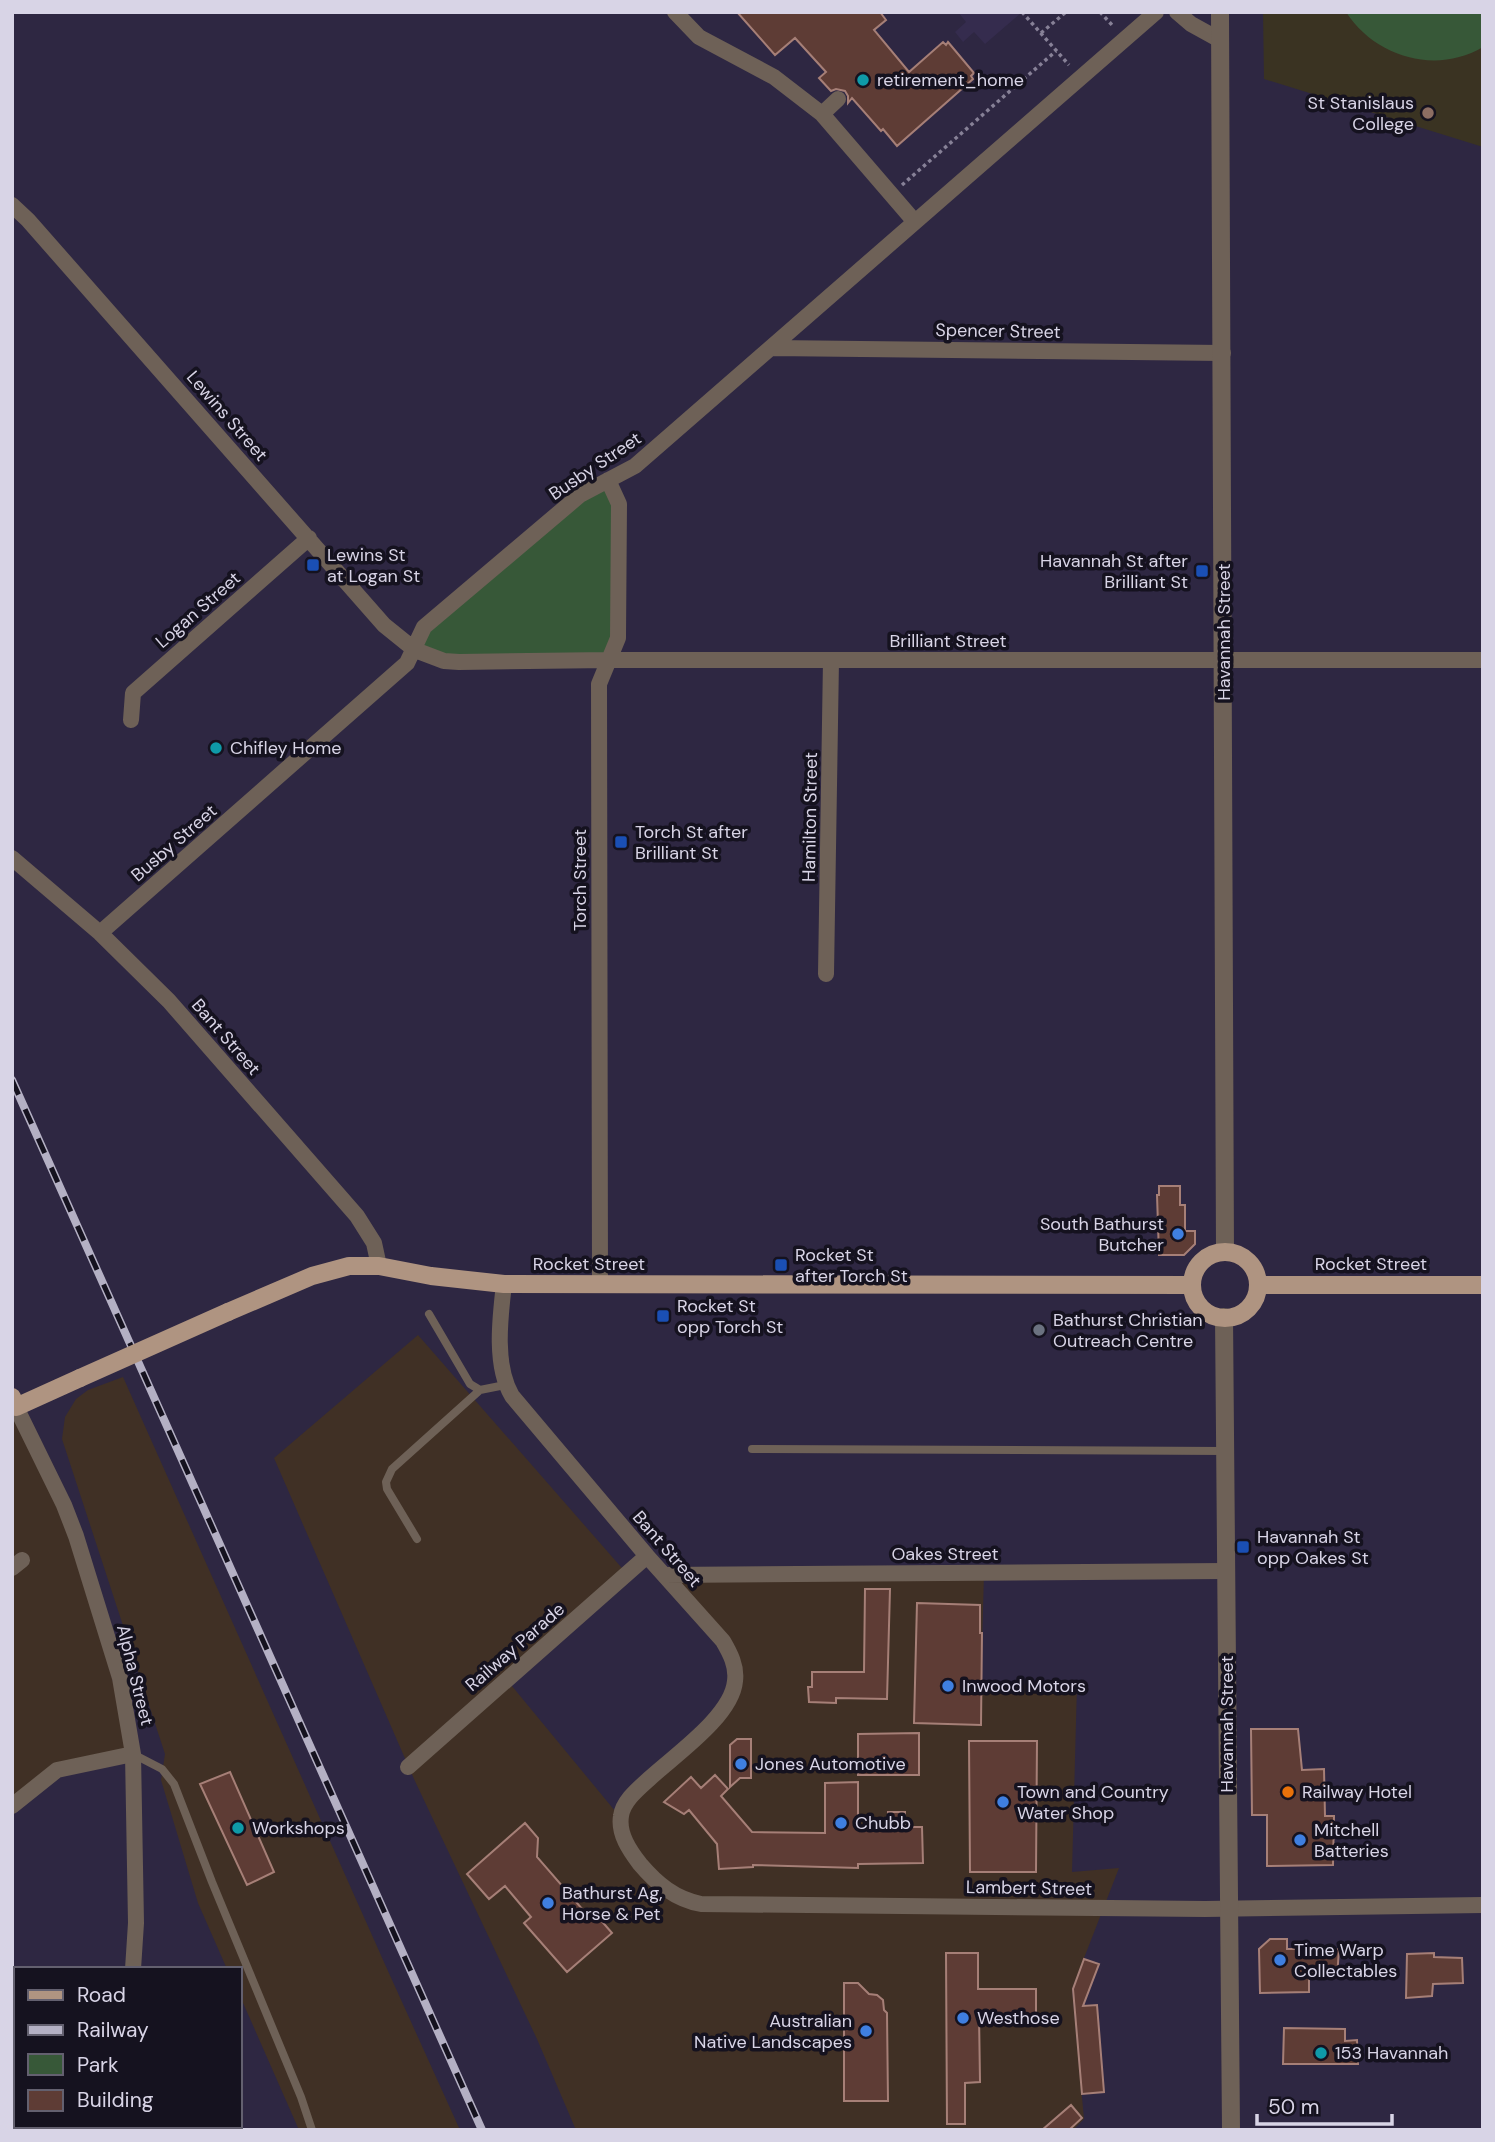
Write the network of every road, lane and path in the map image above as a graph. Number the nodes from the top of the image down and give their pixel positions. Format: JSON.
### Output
{"nodes":[{"id":1,"x":676,"y":12,"type":"edge"},
{"id":2,"x":1066,"y":12,"type":"edge"},
{"id":3,"x":1100,"y":12,"type":"edge"},
{"id":4,"x":1156,"y":12,"type":"edge"},
{"id":5,"x":1177,"y":12,"type":"edge"},
{"id":6,"x":1220,"y":12,"type":"edge"},
{"id":7,"x":1113,"y":26,"type":"dead end"},
{"id":8,"x":1220,"y":40,"type":"junction"},
{"id":9,"x":1056,"y":51,"type":"junction"},
{"id":10,"x":1069,"y":65,"type":"dead end"},
{"id":11,"x":838,"y":99,"type":"dead end"},
{"id":12,"x":822,"y":114,"type":"junction"},
{"id":13,"x":891,"y":195,"type":"junction"},
{"id":14,"x":12,"y":205,"type":"edge"},
{"id":15,"x":915,"y":222,"type":"junction"},
{"id":16,"x":772,"y":348,"type":"junction"},
{"id":17,"x":1223,"y":353,"type":"junction"},
{"id":18,"x":608,"y":480,"type":"junction"},
{"id":19,"x":309,"y":538,"type":"junction"},
{"id":20,"x":415,"y":650,"type":"junction"},
{"id":21,"x":608,"y":660,"type":"junction"},
{"id":22,"x":831,"y":660,"type":"junction"},
{"id":23,"x":1224,"y":660,"type":"junction"},
{"id":24,"x":1483,"y":660,"type":"edge"},
{"id":25,"x":131,"y":720,"type":"dead end"},
{"id":26,"x":12,"y":858,"type":"edge"},
{"id":27,"x":100,"y":933,"type":"junction"},
{"id":28,"x":826,"y":974,"type":"dead end"},
{"id":29,"x":1225,"y":1252,"type":"junction"},
{"id":30,"x":379,"y":1266,"type":"junction"},
{"id":31,"x":504,"y":1284,"type":"junction"},
{"id":32,"x":600,"y":1285,"type":"junction"},
{"id":33,"x":1192,"y":1285,"type":"junction"},
{"id":34,"x":1258,"y":1285,"type":"junction"},
{"id":35,"x":1483,"y":1285,"type":"edge"},
{"id":36,"x":429,"y":1314,"type":"dead end"},
{"id":37,"x":1224,"y":1317,"type":"junction"},
{"id":38,"x":506,"y":1385,"type":"junction"},
{"id":39,"x":480,"y":1390,"type":"junction"},
{"id":40,"x":14,"y":1402,"type":"edge"},
{"id":41,"x":752,"y":1449,"type":"dead end"},
{"id":42,"x":1225,"y":1451,"type":"junction"},
{"id":43,"x":417,"y":1539,"type":"dead end"},
{"id":44,"x":647,"y":1556,"type":"junction"},
{"id":45,"x":1226,"y":1571,"type":"junction"},
{"id":46,"x":664,"y":1575,"type":"junction"},
{"id":47,"x":133,"y":1754,"type":"junction"},
{"id":48,"x":408,"y":1767,"type":"dead end"},
{"id":49,"x":12,"y":1807,"type":"edge"},
{"id":50,"x":620,"y":1818,"type":"joint"},
{"id":51,"x":1483,"y":1905,"type":"edge"},
{"id":52,"x":1229,"y":1909,"type":"junction"},
{"id":53,"x":133,"y":1967,"type":"edge"},
{"id":54,"x":312,"y":2130,"type":"edge"},
{"id":55,"x":1231,"y":2130,"type":"edge"}],
"edges":[{"from":1,"to":12,"type":"street"},
{"from":2,"to":9,"type":"path"},
{"from":3,"to":7,"type":"path"},
{"from":4,"to":15,"type":"street","name":"Busby Street"},
{"from":5,"to":8,"type":"street"},
{"from":6,"to":8,"type":"street","name":"Havannah Street"},
{"from":8,"to":17,"type":"street","name":"Havannah Street"},
{"from":9,"to":10,"type":"path"},
{"from":9,"to":13,"type":"path"},
{"from":11,"to":12,"type":"street"},
{"from":12,"to":13,"type":"street"},
{"from":13,"to":15,"type":"street"},
{"from":14,"to":19,"type":"street","name":"Lewins Street"},
{"from":15,"to":16,"type":"street","name":"Busby Street"},
{"from":16,"to":17,"type":"street","name":"Spencer Street"},
{"from":16,"to":18,"type":"street","name":"Busby Street"},
{"from":17,"to":23,"type":"street","name":"Havannah Street"},
{"from":18,"to":20,"type":"street","name":"Busby Street"},
{"from":18,"to":21,"type":"street","name":"Torch Street"},
{"from":19,"to":20,"type":"street","name":"Lewins Street"},
{"from":19,"to":25,"type":"street","name":"Logan Street"},
{"from":20,"to":21,"type":"street","name":"Brilliant Street"},
{"from":20,"to":27,"type":"street","name":"Busby Street"},
{"from":21,"to":22,"type":"street","name":"Brilliant Street"},
{"from":21,"to":32,"type":"street","name":"Torch Street"},
{"from":22,"to":23,"type":"street","name":"Brilliant Street"},
{"from":22,"to":28,"type":"street","name":"Hamilton Street"},
{"from":23,"to":24,"type":"street","name":"Brilliant Street"},
{"from":23,"to":29,"type":"street","name":"Havannah Street"},
{"from":26,"to":27,"type":"street","name":"Bant Street"},
{"from":27,"to":30,"type":"street","name":"Bant Street"},
{"from":29,"to":33,"type":"main road"},
{"from":29,"to":34,"type":"main road"},
{"from":30,"to":31,"type":"main road","name":"Rocket Street"},
{"from":30,"to":40,"type":"main road","name":"Rocket Street","bridge":true},
{"from":31,"to":32,"type":"main road","name":"Rocket Street"},
{"from":31,"to":38,"type":"street","name":"Bant Street"},
{"from":32,"to":33,"type":"main road","name":"Rocket Street"},
{"from":33,"to":37,"type":"main road"},
{"from":34,"to":35,"type":"main road","name":"Rocket Street"},
{"from":34,"to":37,"type":"main road"},
{"from":36,"to":39,"type":"lane"},
{"from":37,"to":42,"type":"street","name":"Havannah Street"},
{"from":38,"to":39,"type":"lane"},
{"from":38,"to":44,"type":"street","name":"Bant Street"},
{"from":39,"to":43,"type":"lane"},
{"from":40,"to":47,"type":"street","name":"Alpha Street"},
{"from":41,"to":42,"type":"lane"},
{"from":42,"to":45,"type":"street","name":"Havannah Street"},
{"from":44,"to":46,"type":"street","name":"Bant Street"},
{"from":44,"to":48,"type":"street","name":"Railway Parade"},
{"from":45,"to":46,"type":"street","name":"Oakes Street"},
{"from":45,"to":52,"type":"street","name":"Havannah Street"},
{"from":46,"to":50,"type":"street","name":"Bant Street"},
{"from":47,"to":49,"type":"street"},
{"from":47,"to":53,"type":"street","name":"Alpha Street"},
{"from":47,"to":54,"type":"lane"},
{"from":50,"to":52,"type":"street","name":"Lambert Street"},
{"from":51,"to":52,"type":"street","name":"Lambert Street"},
{"from":52,"to":55,"type":"street","name":"Havannah Street"}]}
